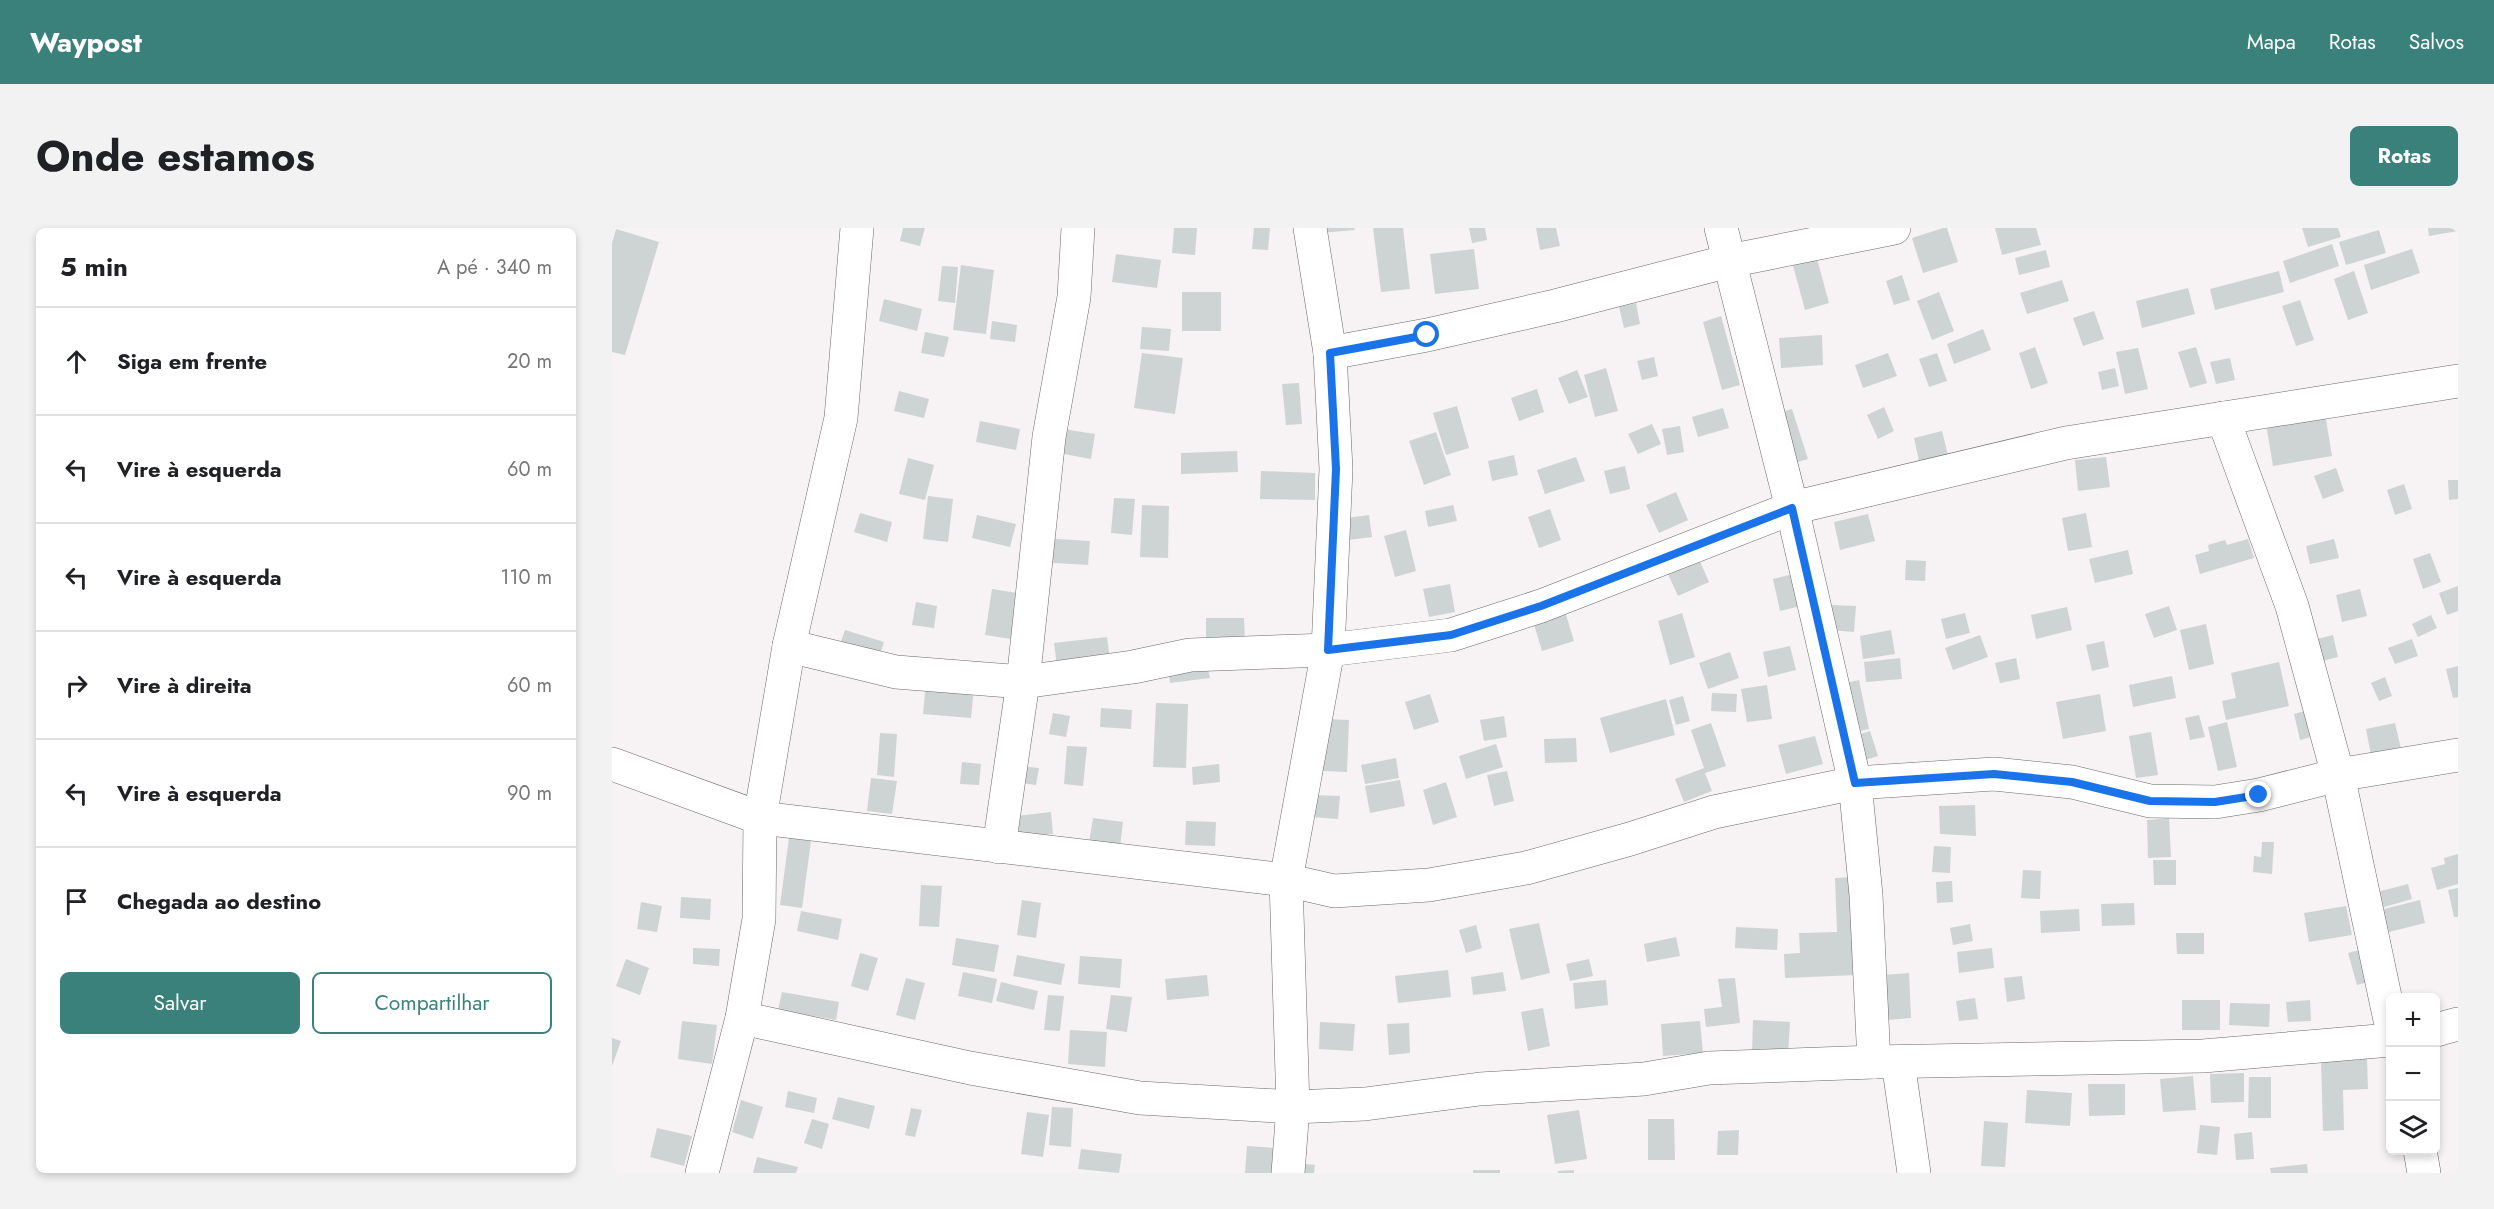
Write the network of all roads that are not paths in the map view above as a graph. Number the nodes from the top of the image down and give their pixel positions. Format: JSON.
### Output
{"nodes":[{"id":1,"x":857,"y":228,"type":"edge"},
{"id":2,"x":1078,"y":228,"type":"edge"},
{"id":3,"x":1310,"y":228,"type":"edge"},
{"id":4,"x":1721,"y":228,"type":"edge"},
{"id":5,"x":1894,"y":228,"type":"edge"},
{"id":6,"x":1729,"y":261,"type":"junction"},
{"id":7,"x":1330,"y":353,"type":"junction"},
{"id":8,"x":2458,"y":381,"type":"edge"},
{"id":9,"x":2223,"y":418,"type":"junction"},
{"id":10,"x":1792,"y":508,"type":"junction"},
{"id":11,"x":789,"y":646,"type":"junction"},
{"id":12,"x":1328,"y":650,"type":"junction"},
{"id":13,"x":1023,"y":682,"type":"junction"},
{"id":14,"x":2458,"y":755,"type":"edge"},
{"id":15,"x":612,"y":764,"type":"edge"},
{"id":16,"x":2338,"y":775,"type":"junction"},
{"id":17,"x":1855,"y":783,"type":"junction"},
{"id":18,"x":760,"y":818,"type":"junction"},
{"id":19,"x":999,"y":847,"type":"junction"},
{"id":20,"x":1286,"y":880,"type":"junction"},
{"id":21,"x":2386,"y":997,"type":"edge"},
{"id":22,"x":742,"y":1018,"type":"junction"},
{"id":23,"x":2458,"y":1024,"type":"edge"},
{"id":24,"x":2440,"y":1029,"type":"edge"},
{"id":25,"x":2386,"y":1040,"type":"edge"},
{"id":26,"x":1886,"y":1062,"type":"junction"},
{"id":27,"x":1293,"y":1107,"type":"junction"},
{"id":28,"x":2421,"y":1155,"type":"edge"},
{"id":29,"x":702,"y":1173,"type":"edge"},
{"id":30,"x":1288,"y":1173,"type":"edge"},
{"id":31,"x":1914,"y":1173,"type":"edge"},
{"id":32,"x":2424,"y":1173,"type":"edge"}],
"edges":[{"from":1,"to":11,"type":"street"},
{"from":2,"to":13,"type":"street"},
{"from":3,"to":7,"type":"street"},
{"from":4,"to":6,"type":"street"},
{"from":5,"to":6,"type":"street"},
{"from":6,"to":7,"type":"street"},
{"from":6,"to":10,"type":"street"},
{"from":7,"to":12,"type":"street"},
{"from":8,"to":9,"type":"street"},
{"from":9,"to":10,"type":"street"},
{"from":9,"to":16,"type":"street"},
{"from":10,"to":12,"type":"street"},
{"from":10,"to":17,"type":"street"},
{"from":11,"to":13,"type":"street"},
{"from":11,"to":18,"type":"street"},
{"from":12,"to":13,"type":"street"},
{"from":12,"to":20,"type":"street"},
{"from":13,"to":19,"type":"street"},
{"from":14,"to":16,"type":"street"},
{"from":15,"to":18,"type":"street"},
{"from":16,"to":17,"type":"street"},
{"from":16,"to":21,"type":"street"},
{"from":17,"to":20,"type":"street"},
{"from":17,"to":26,"type":"street"},
{"from":18,"to":19,"type":"street"},
{"from":18,"to":22,"type":"street"},
{"from":19,"to":20,"type":"street"},
{"from":20,"to":27,"type":"street"},
{"from":22,"to":27,"type":"street"},
{"from":22,"to":29,"type":"street"},
{"from":23,"to":24,"type":"street"},
{"from":25,"to":26,"type":"street"},
{"from":26,"to":27,"type":"street"},
{"from":26,"to":31,"type":"street"},
{"from":27,"to":30,"type":"street"},
{"from":28,"to":32,"type":"street"}]}
